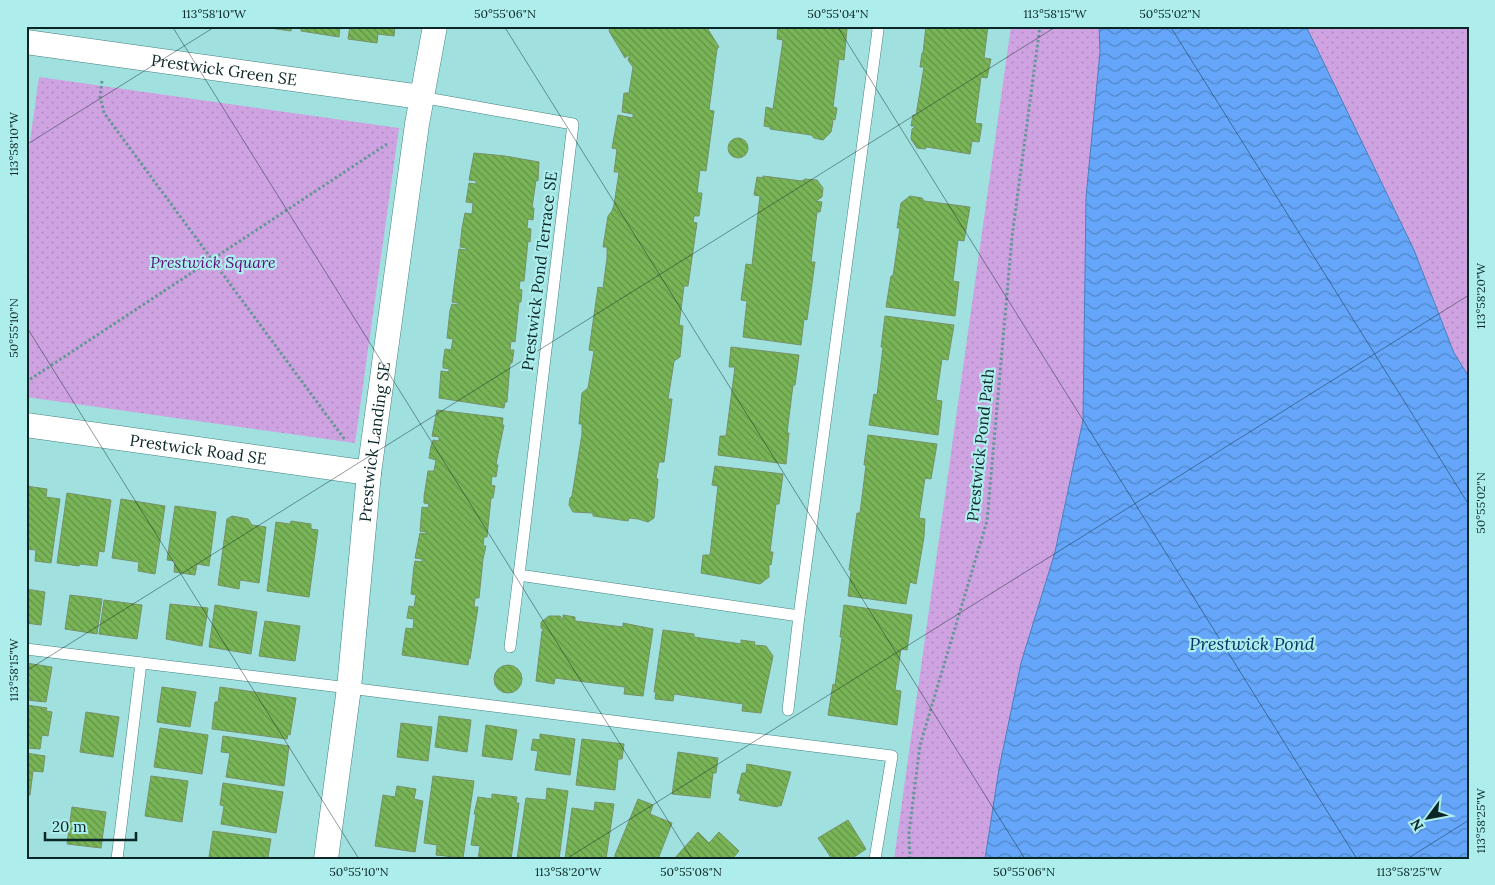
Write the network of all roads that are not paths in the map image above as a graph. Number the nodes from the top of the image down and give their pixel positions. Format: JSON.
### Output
{"nodes":[{"id":1,"x":435,"y":26,"type":"edge"},
{"id":2,"x":877,"y":26,"type":"edge"},
{"id":3,"x":26,"y":42,"type":"edge"},
{"id":4,"x":421,"y":97,"type":"junction"},
{"id":5,"x":26,"y":426,"type":"edge"},
{"id":6,"x":369,"y":473,"type":"junction"},
{"id":7,"x":519,"y":575,"type":"junction"},
{"id":8,"x":799,"y":616,"type":"junction"},
{"id":9,"x":510,"y":647,"type":"dead end"},
{"id":10,"x":26,"y":649,"type":"edge"},
{"id":11,"x":141,"y":663,"type":"junction"},
{"id":12,"x":349,"y":688,"type":"junction"},
{"id":13,"x":788,"y":710,"type":"dead end"},
{"id":14,"x":116,"y":859,"type":"edge"},
{"id":15,"x":326,"y":859,"type":"edge"},
{"id":16,"x":875,"y":859,"type":"edge"}],
"edges":[{"from":1,"to":4,"type":"street","name":"Prestwick Landing SE"},
{"from":2,"to":8,"type":"lane"},
{"from":3,"to":4,"type":"street","name":"Prestwick Green SE"},
{"from":4,"to":6,"type":"street","name":"Prestwick Landing SE"},
{"from":4,"to":7,"type":"lane","name":"Prestwick Pond Terrace SE"},
{"from":5,"to":6,"type":"street","name":"Prestwick Road SE"},
{"from":6,"to":12,"type":"street","name":"Prestwick Landing SE"},
{"from":7,"to":8,"type":"lane"},
{"from":7,"to":9,"type":"lane","name":"Prestwick Pond Terrace SE"},
{"from":8,"to":13,"type":"lane"},
{"from":10,"to":11,"type":"lane"},
{"from":11,"to":12,"type":"lane"},
{"from":11,"to":14,"type":"lane"},
{"from":12,"to":15,"type":"street","name":"Prestwick Landing SE"},
{"from":12,"to":16,"type":"lane"}]}
